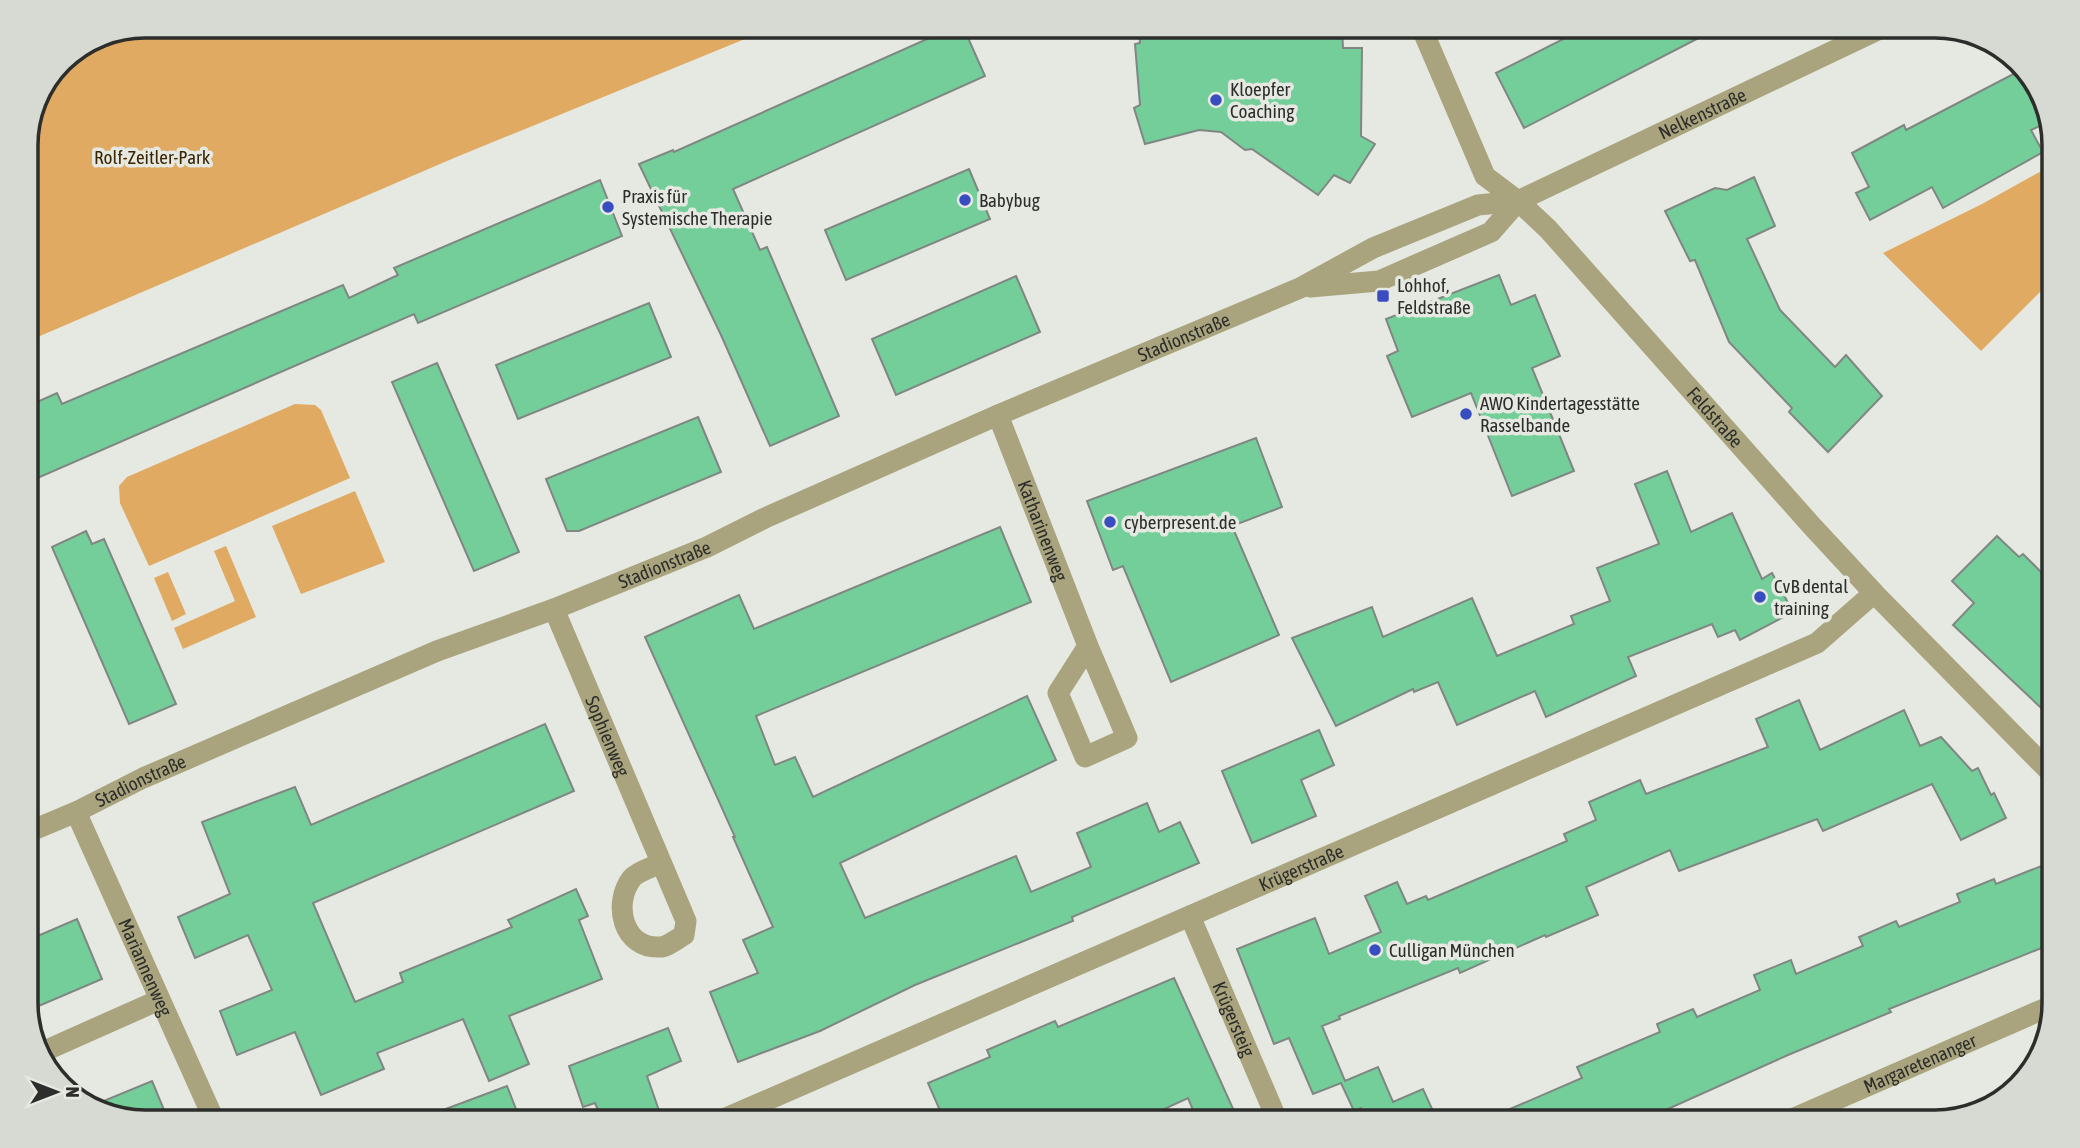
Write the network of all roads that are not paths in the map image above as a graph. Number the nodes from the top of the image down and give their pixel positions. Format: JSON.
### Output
{"nodes":[{"id":1,"x":1426,"y":38,"type":"edge"},
{"id":2,"x":1861,"y":38,"type":"edge"},
{"id":3,"x":1518,"y":201,"type":"junction"},
{"id":4,"x":1300,"y":288,"type":"junction"},
{"id":5,"x":998,"y":415,"type":"junction"},
{"id":6,"x":1874,"y":593,"type":"junction"},
{"id":7,"x":554,"y":609,"type":"junction"},
{"id":8,"x":1088,"y":646,"type":"junction"},
{"id":9,"x":2042,"y":764,"type":"edge"},
{"id":10,"x":76,"y":812,"type":"junction"},
{"id":11,"x":39,"y":827,"type":"edge"},
{"id":12,"x":661,"y":863,"type":"dead end"},
{"id":13,"x":1190,"y":916,"type":"junction"},
{"id":14,"x":159,"y":1000,"type":"junction"},
{"id":15,"x":2041,"y":1010,"type":"edge"},
{"id":16,"x":50,"y":1049,"type":"edge"},
{"id":17,"x":209,"y":1110,"type":"edge"},
{"id":18,"x":745,"y":1110,"type":"edge"},
{"id":19,"x":1273,"y":1110,"type":"edge"},
{"id":20,"x":1812,"y":1110,"type":"edge"}],
"edges":[{"from":1,"to":3,"type":"street","name":"Feldstraße"},
{"from":2,"to":3,"type":"street","name":"Nelkenstraße"},
{"from":3,"to":4,"type":"street","name":"Stadionstraße"},
{"from":3,"to":4,"type":"street","name":"Stadionstraße"},
{"from":3,"to":6,"type":"street","name":"Feldstraße"},
{"from":4,"to":5,"type":"street","name":"Stadionstraße"},
{"from":5,"to":7,"type":"street","name":"Stadionstraße"},
{"from":5,"to":8,"type":"street","name":"Katharinenweg"},
{"from":6,"to":9,"type":"street","name":"Feldstraße"},
{"from":6,"to":13,"type":"street","name":"Krügerstraße"},
{"from":7,"to":10,"type":"street","name":"Stadionstraße"},
{"from":7,"to":12,"type":"street","name":"Sophienweg"},
{"from":8,"to":8,"type":"street","name":"Katharinenweg"},
{"from":10,"to":11,"type":"street","name":"Stadionstraße"},
{"from":10,"to":14,"type":"street","name":"Mariannenweg"},
{"from":13,"to":18,"type":"street","name":"Krügerstraße"},
{"from":13,"to":19,"type":"street","name":"Krügersteig"},
{"from":14,"to":16,"type":"street"},
{"from":14,"to":17,"type":"street","name":"Mariannenweg"},
{"from":15,"to":20,"type":"street","name":"Margaretenanger"}]}
